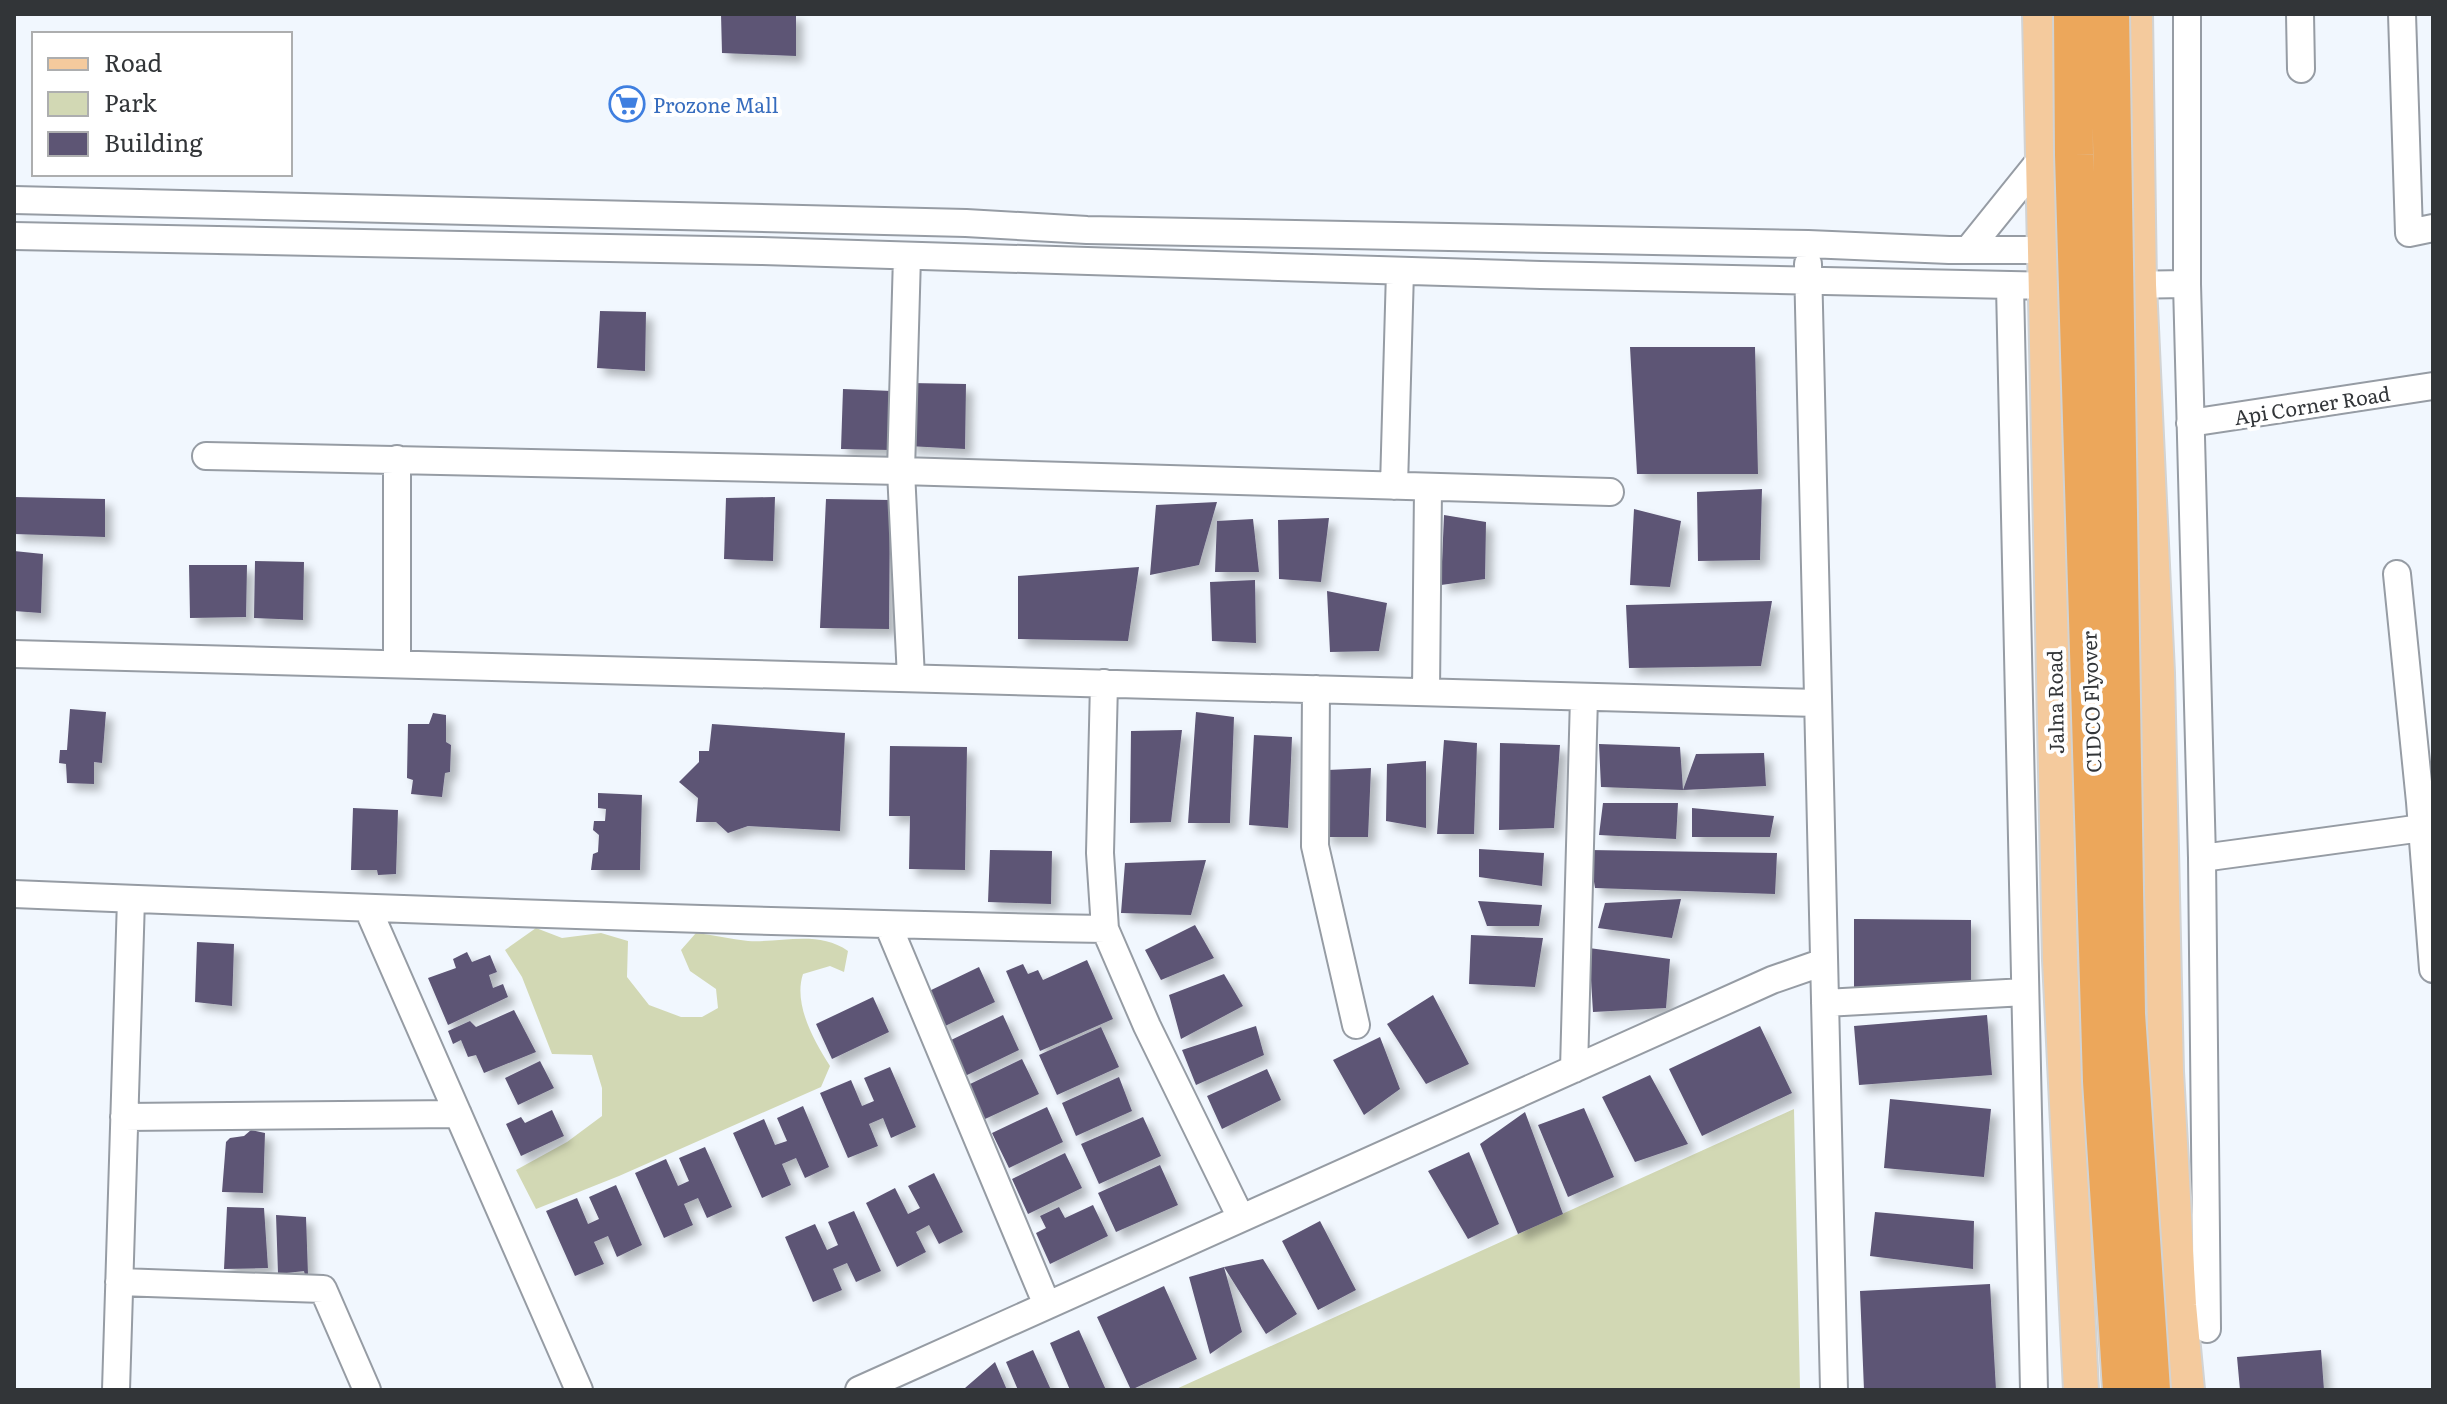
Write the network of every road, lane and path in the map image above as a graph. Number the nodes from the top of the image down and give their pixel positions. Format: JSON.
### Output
{"nodes":[{"id":1,"x":2040,"y":14,"type":"edge"},
{"id":2,"x":2073,"y":14,"type":"edge"},
{"id":3,"x":2110,"y":14,"type":"edge"},
{"id":4,"x":2135,"y":14,"type":"edge"},
{"id":5,"x":2187,"y":14,"type":"edge"},
{"id":6,"x":2300,"y":14,"type":"edge"},
{"id":7,"x":2402,"y":14,"type":"edge"},
{"id":8,"x":2301,"y":69,"type":"dead end"},
{"id":9,"x":2042,"y":158,"type":"junction"},
{"id":10,"x":14,"y":200,"type":"edge"},
{"id":11,"x":2433,"y":228,"type":"edge"},
{"id":12,"x":14,"y":236,"type":"edge"},
{"id":13,"x":1808,"y":244,"type":"junction"},
{"id":14,"x":2139,"y":249,"type":"junction"},
{"id":15,"x":1968,"y":250,"type":"junction"},
{"id":16,"x":2044,"y":250,"type":"junction"},
{"id":17,"x":907,"y":256,"type":"junction"},
{"id":18,"x":1400,"y":271,"type":"junction"},
{"id":19,"x":1809,"y":281,"type":"junction"},
{"id":20,"x":2187,"y":284,"type":"junction"},
{"id":21,"x":2139,"y":285,"type":"junction"},
{"id":22,"x":2010,"y":286,"type":"junction"},
{"id":23,"x":2044,"y":287,"type":"junction"},
{"id":24,"x":2433,"y":386,"type":"edge"},
{"id":25,"x":2190,"y":423,"type":"junction"},
{"id":26,"x":206,"y":456,"type":"dead end"},
{"id":27,"x":397,"y":459,"type":"junction"},
{"id":28,"x":901,"y":471,"type":"junction"},
{"id":29,"x":1394,"y":486,"type":"junction"},
{"id":30,"x":1428,"y":488,"type":"junction"},
{"id":31,"x":1610,"y":492,"type":"dead end"},
{"id":32,"x":2397,"y":574,"type":"dead end"},
{"id":33,"x":14,"y":654,"type":"edge"},
{"id":34,"x":397,"y":663,"type":"junction"},
{"id":35,"x":911,"y":678,"type":"junction"},
{"id":36,"x":1104,"y":683,"type":"junction"},
{"id":37,"x":1316,"y":689,"type":"junction"},
{"id":38,"x":1426,"y":692,"type":"junction"},
{"id":39,"x":1584,"y":697,"type":"junction"},
{"id":40,"x":1818,"y":703,"type":"junction"},
{"id":41,"x":2425,"y":810,"type":"edge"},
{"id":42,"x":2202,"y":858,"type":"junction"},
{"id":43,"x":14,"y":894,"type":"edge"},
{"id":44,"x":131,"y":899,"type":"junction"},
{"id":45,"x":368,"y":909,"type":"junction"},
{"id":46,"x":888,"y":925,"type":"junction"},
{"id":47,"x":1105,"y":929,"type":"junction"},
{"id":48,"x":1824,"y":962,"type":"junction"},
{"id":49,"x":2433,"y":969,"type":"edge"},
{"id":50,"x":2025,"y":992,"type":"junction"},
{"id":51,"x":1825,"y":1003,"type":"junction"},
{"id":52,"x":1356,"y":1025,"type":"dead end"},
{"id":53,"x":1574,"y":1069,"type":"junction"},
{"id":54,"x":458,"y":1114,"type":"junction"},
{"id":55,"x":124,"y":1117,"type":"junction"},
{"id":56,"x":1241,"y":1218,"type":"junction"},
{"id":57,"x":119,"y":1282,"type":"junction"},
{"id":58,"x":1047,"y":1305,"type":"junction"},
{"id":59,"x":2207,"y":1329,"type":"dead end"},
{"id":60,"x":116,"y":1390,"type":"edge"},
{"id":61,"x":367,"y":1390,"type":"edge"},
{"id":62,"x":579,"y":1390,"type":"edge"},
{"id":63,"x":859,"y":1390,"type":"edge"},
{"id":64,"x":1834,"y":1390,"type":"edge"},
{"id":65,"x":2034,"y":1390,"type":"edge"},
{"id":66,"x":2081,"y":1390,"type":"edge"},
{"id":67,"x":2122,"y":1390,"type":"edge"},
{"id":68,"x":2151,"y":1390,"type":"edge"},
{"id":69,"x":2187,"y":1390,"type":"edge"}],
"edges":[{"from":1,"to":9,"type":"main road","name":"Jalna Road"},
{"from":2,"to":67,"type":"highway","name":"CIDCO Flyover","bridge":true},
{"from":3,"to":68,"type":"highway","name":"CIDCO Flyover","bridge":true},
{"from":4,"to":14,"type":"main road"},
{"from":5,"to":20,"type":"street"},
{"from":6,"to":8,"type":"street"},
{"from":7,"to":11,"type":"street"},
{"from":9,"to":15,"type":"street"},
{"from":9,"to":16,"type":"main road","name":"Jalna Road"},
{"from":10,"to":13,"type":"street"},
{"from":12,"to":17,"type":"street"},
{"from":13,"to":15,"type":"street"},
{"from":13,"to":19,"type":"street"},
{"from":14,"to":16,"type":"street"},
{"from":14,"to":21,"type":"main road"},
{"from":15,"to":16,"type":"street"},
{"from":16,"to":23,"type":"main road","name":"Jalna Road"},
{"from":17,"to":18,"type":"street"},
{"from":17,"to":28,"type":"street"},
{"from":18,"to":19,"type":"street"},
{"from":18,"to":29,"type":"street"},
{"from":19,"to":22,"type":"street"},
{"from":19,"to":40,"type":"street"},
{"from":20,"to":21,"type":"street"},
{"from":20,"to":25,"type":"street"},
{"from":21,"to":23,"type":"street"},
{"from":21,"to":69,"type":"main road"},
{"from":22,"to":23,"type":"street"},
{"from":22,"to":50,"type":"street"},
{"from":23,"to":66,"type":"main road","name":"Jalna Road"},
{"from":24,"to":25,"type":"street","name":"Api Corner Road"},
{"from":25,"to":42,"type":"street"},
{"from":26,"to":27,"type":"street"},
{"from":27,"to":28,"type":"street"},
{"from":27,"to":34,"type":"street"},
{"from":28,"to":29,"type":"street"},
{"from":28,"to":35,"type":"street"},
{"from":29,"to":30,"type":"street"},
{"from":30,"to":31,"type":"street"},
{"from":30,"to":38,"type":"street"},
{"from":32,"to":41,"type":"street"},
{"from":33,"to":34,"type":"street"},
{"from":34,"to":35,"type":"street"},
{"from":35,"to":36,"type":"street"},
{"from":36,"to":37,"type":"street"},
{"from":36,"to":47,"type":"street"},
{"from":37,"to":38,"type":"street"},
{"from":37,"to":52,"type":"street"},
{"from":38,"to":39,"type":"street"},
{"from":39,"to":40,"type":"street"},
{"from":39,"to":53,"type":"street"},
{"from":40,"to":48,"type":"street"},
{"from":41,"to":42,"type":"street"},
{"from":41,"to":49,"type":"street"},
{"from":42,"to":59,"type":"street"},
{"from":43,"to":44,"type":"street"},
{"from":44,"to":45,"type":"street"},
{"from":44,"to":55,"type":"street"},
{"from":45,"to":46,"type":"street"},
{"from":45,"to":54,"type":"street"},
{"from":46,"to":47,"type":"street"},
{"from":46,"to":58,"type":"street"},
{"from":47,"to":56,"type":"street"},
{"from":48,"to":51,"type":"street"},
{"from":48,"to":53,"type":"street"},
{"from":50,"to":51,"type":"street"},
{"from":50,"to":65,"type":"street"},
{"from":51,"to":64,"type":"street"},
{"from":53,"to":56,"type":"street"},
{"from":54,"to":55,"type":"street"},
{"from":54,"to":62,"type":"street"},
{"from":55,"to":57,"type":"street"},
{"from":56,"to":58,"type":"street"},
{"from":57,"to":60,"type":"street"},
{"from":57,"to":61,"type":"street"},
{"from":58,"to":63,"type":"street"}]}
